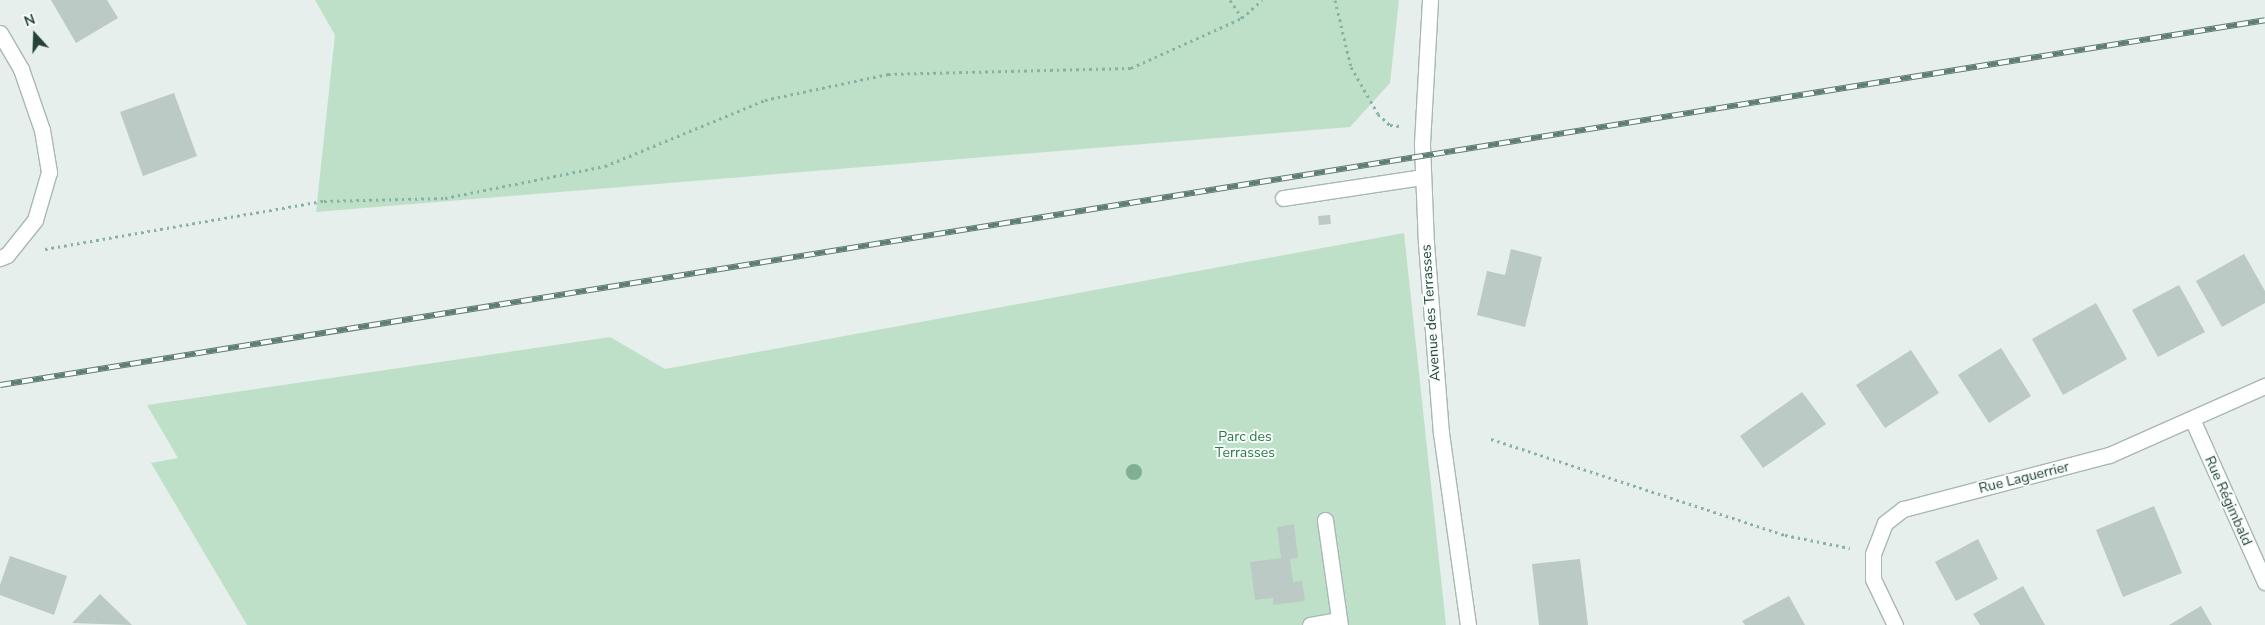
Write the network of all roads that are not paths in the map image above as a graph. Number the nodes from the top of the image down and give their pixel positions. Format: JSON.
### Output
{"nodes":[{"id":1,"x":1430,"y":0,"type":"edge"},
{"id":2,"x":0,"y":33,"type":"edge"},
{"id":3,"x":1422,"y":177,"type":"junction"},
{"id":4,"x":1283,"y":198,"type":"dead end"},
{"id":5,"x":4,"y":257,"type":"edge"},
{"id":6,"x":2265,"y":386,"type":"edge"},
{"id":7,"x":2192,"y":419,"type":"junction"},
{"id":8,"x":1325,"y":520,"type":"dead end"},
{"id":9,"x":2265,"y":582,"type":"edge"},
{"id":10,"x":1340,"y":623,"type":"edge"},
{"id":11,"x":1310,"y":625,"type":"edge"},
{"id":12,"x":1468,"y":625,"type":"edge"},
{"id":13,"x":1895,"y":625,"type":"edge"}],
"edges":[{"from":1,"to":3,"type":"street","name":"Avenue des Terrasses"},
{"from":2,"to":5,"type":"street"},
{"from":3,"to":4,"type":"street"},
{"from":3,"to":12,"type":"street","name":"Avenue des Terrasses"},
{"from":6,"to":7,"type":"street","name":"Rue Laguerrier"},
{"from":7,"to":9,"type":"street","name":"Rue Régimbald"},
{"from":7,"to":13,"type":"street","name":"Rue Laguerrier"},
{"from":8,"to":10,"type":"street"},
{"from":10,"to":11,"type":"street"}]}
